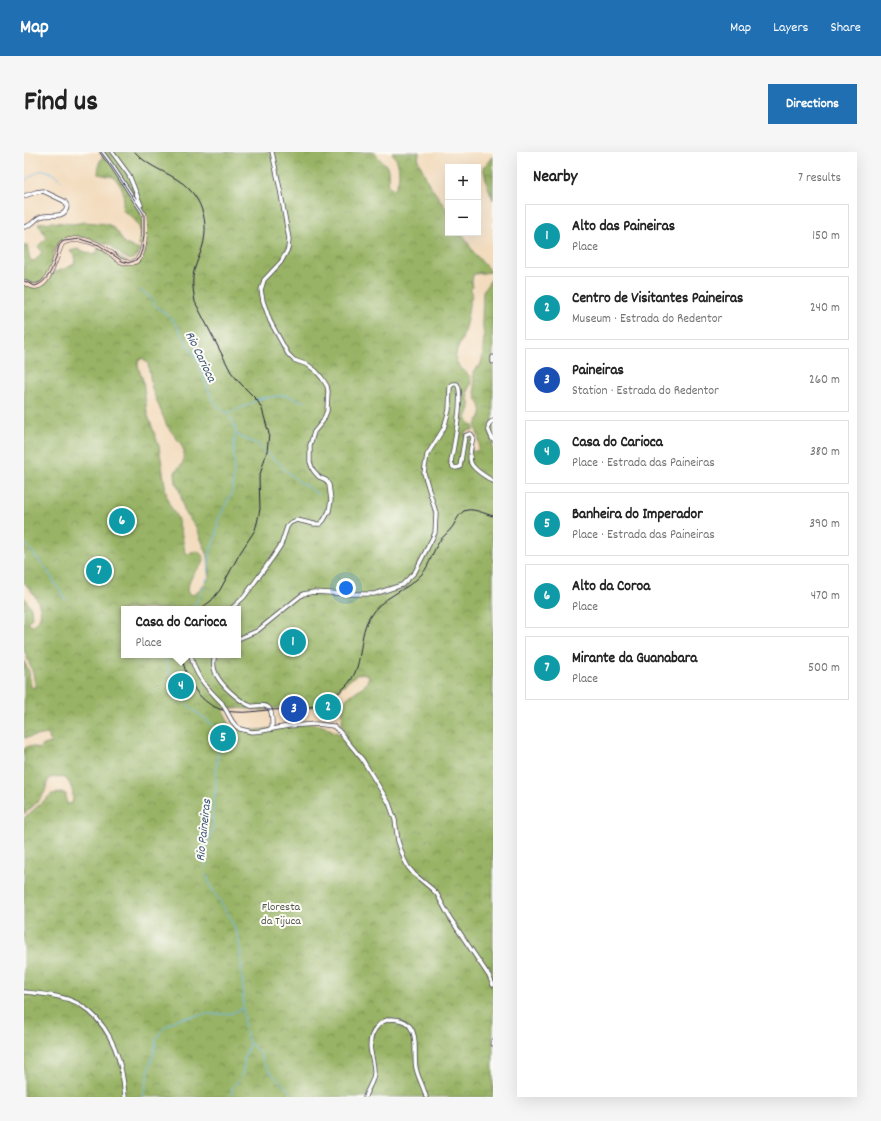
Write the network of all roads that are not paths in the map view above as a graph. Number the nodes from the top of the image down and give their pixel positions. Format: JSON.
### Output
{"nodes":[{"id":1,"x":102,"y":152,"type":"edge"},
{"id":2,"x":112,"y":152,"type":"edge"},
{"id":3,"x":272,"y":152,"type":"edge"},
{"id":4,"x":24,"y":196,"type":"edge"},
{"id":5,"x":144,"y":214,"type":"junction"},
{"id":6,"x":24,"y":226,"type":"edge"},
{"id":7,"x":24,"y":282,"type":"edge"},
{"id":8,"x":493,"y":357,"type":"edge"},
{"id":9,"x":493,"y":362,"type":"edge"},
{"id":10,"x":493,"y":421,"type":"edge"},
{"id":11,"x":493,"y":440,"type":"edge"},
{"id":12,"x":493,"y":482,"type":"edge"},
{"id":13,"x":234,"y":606,"type":"edge"},
{"id":14,"x":241,"y":638,"type":"edge"},
{"id":15,"x":191,"y":658,"type":"edge"},
{"id":16,"x":214,"y":658,"type":"edge"},
{"id":17,"x":272,"y":729,"type":"junction"},
{"id":18,"x":493,"y":984,"type":"edge"},
{"id":19,"x":24,"y":992,"type":"edge"},
{"id":20,"x":125,"y":1097,"type":"edge"},
{"id":21,"x":365,"y":1097,"type":"edge"},
{"id":22,"x":426,"y":1097,"type":"edge"}],
"edges":[{"from":1,"to":5,"type":"street"},
{"from":2,"to":5,"type":"street"},
{"from":3,"to":13,"type":"street"},
{"from":4,"to":6,"type":"street"},
{"from":5,"to":7,"type":"street"},
{"from":8,"to":9,"type":"street"},
{"from":10,"to":11,"type":"street"},
{"from":12,"to":14,"type":"street"},
{"from":15,"to":17,"type":"street","bridge":true},
{"from":16,"to":17,"type":"street"},
{"from":17,"to":18,"type":"street"},
{"from":19,"to":20,"type":"street"},
{"from":21,"to":22,"type":"street"}]}
